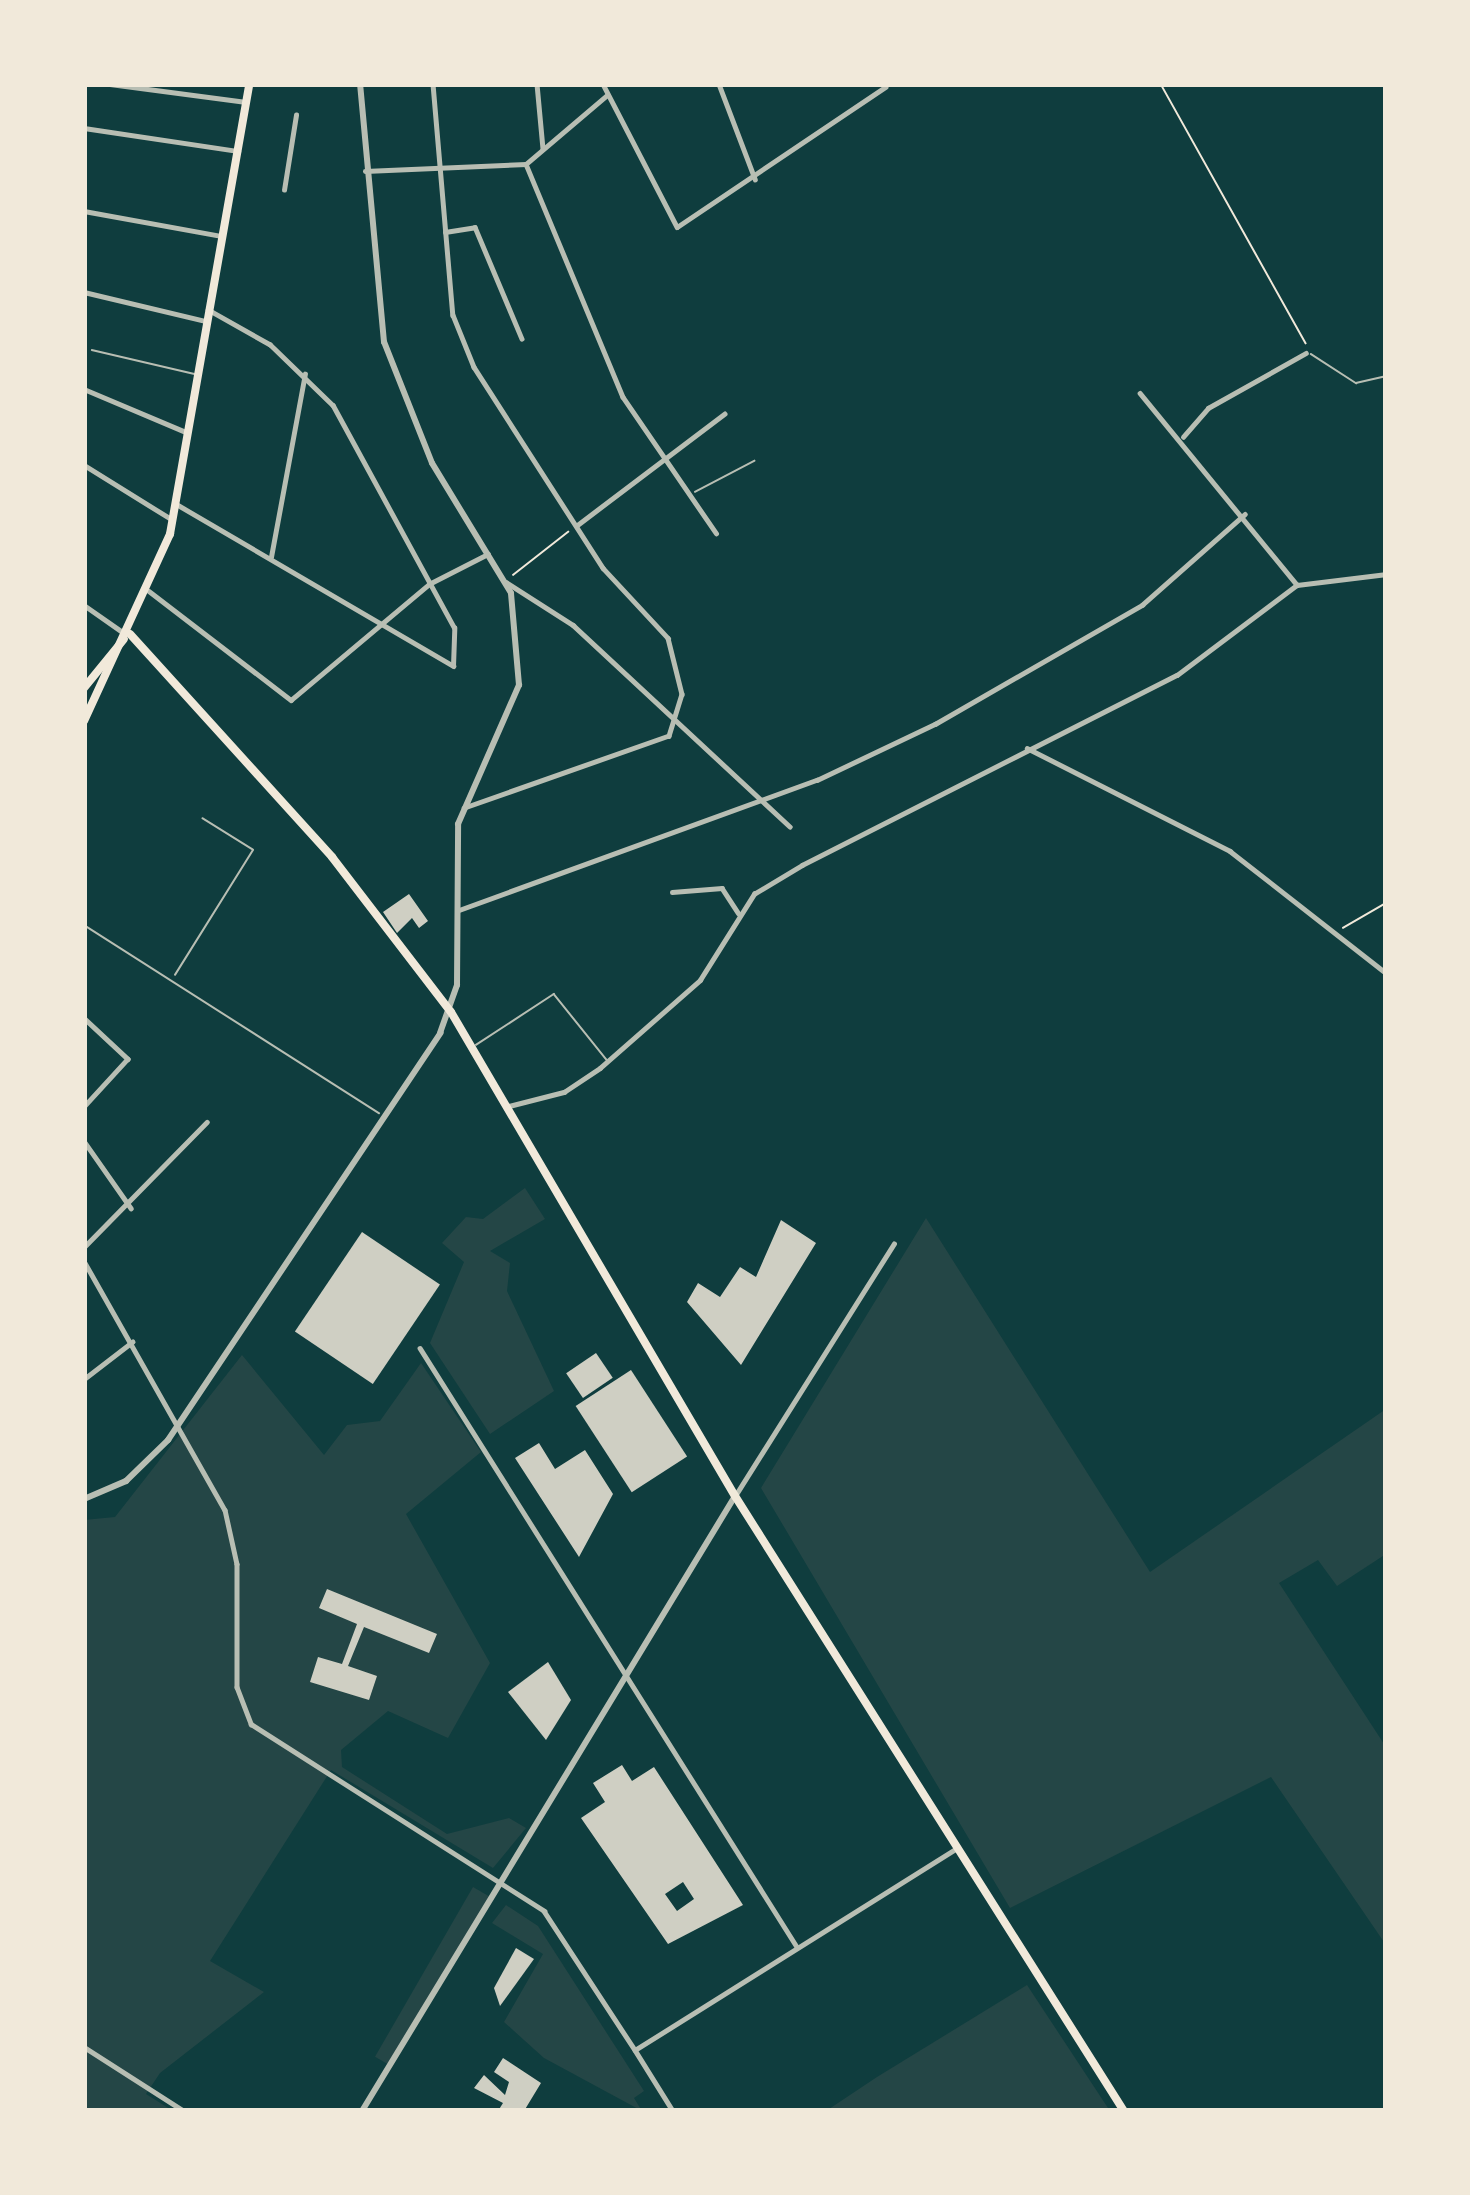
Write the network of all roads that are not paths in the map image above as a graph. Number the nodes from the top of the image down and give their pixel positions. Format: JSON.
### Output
{"nodes":[{"id":1,"x":110,"y":84,"type":"edge"},
{"id":2,"x":249,"y":84,"type":"edge"},
{"id":3,"x":360,"y":84,"type":"edge"},
{"id":4,"x":433,"y":84,"type":"edge"},
{"id":5,"x":537,"y":84,"type":"edge"},
{"id":6,"x":603,"y":84,"type":"edge"},
{"id":7,"x":719,"y":84,"type":"edge"},
{"id":8,"x":885,"y":87,"type":"dead end"},
{"id":9,"x":607,"y":96,"type":"junction"},
{"id":10,"x":246,"y":102,"type":"junction"},
{"id":11,"x":296,"y":115,"type":"dead end"},
{"id":12,"x":84,"y":128,"type":"edge"},
{"id":13,"x":543,"y":149,"type":"junction"},
{"id":14,"x":238,"y":151,"type":"junction"},
{"id":15,"x":526,"y":164,"type":"junction"},
{"id":16,"x":439,"y":167,"type":"junction"},
{"id":17,"x":365,"y":171,"type":"junction"},
{"id":18,"x":755,"y":179,"type":"junction"},
{"id":19,"x":284,"y":190,"type":"dead end"},
{"id":20,"x":84,"y":211,"type":"edge"},
{"id":21,"x":445,"y":232,"type":"junction"},
{"id":22,"x":222,"y":236,"type":"junction"},
{"id":23,"x":84,"y":292,"type":"edge"},
{"id":24,"x":207,"y":315,"type":"junction"},
{"id":25,"x":521,"y":340,"type":"dead end"},
{"id":26,"x":92,"y":350,"type":"dead end"},
{"id":27,"x":1306,"y":353,"type":"joint"},
{"id":28,"x":305,"y":374,"type":"junction"},
{"id":29,"x":198,"y":375,"type":"junction"},
{"id":30,"x":1386,"y":376,"type":"edge"},
{"id":31,"x":84,"y":389,"type":"edge"},
{"id":32,"x":1140,"y":393,"type":"dead end"},
{"id":33,"x":724,"y":414,"type":"dead end"},
{"id":34,"x":188,"y":433,"type":"junction"},
{"id":35,"x":1184,"y":437,"type":"junction"},
{"id":36,"x":754,"y":460,"type":"dead end"},
{"id":37,"x":659,"y":463,"type":"junction"},
{"id":38,"x":84,"y":465,"type":"edge"},
{"id":39,"x":686,"y":496,"type":"junction"},
{"id":40,"x":176,"y":504,"type":"junction"},
{"id":41,"x":1245,"y":514,"type":"junction"},
{"id":42,"x":173,"y":520,"type":"junction"},
{"id":43,"x":576,"y":526,"type":"junction"},
{"id":44,"x":716,"y":533,"type":"dead end"},
{"id":45,"x":489,"y":553,"type":"junction"},
{"id":46,"x":270,"y":559,"type":"junction"},
{"id":47,"x":1386,"y":574,"type":"edge"},
{"id":48,"x":507,"y":582,"type":"junction"},
{"id":49,"x":429,"y":584,"type":"junction"},
{"id":50,"x":1297,"y":585,"type":"junction"},
{"id":51,"x":149,"y":591,"type":"junction"},
{"id":52,"x":84,"y":605,"type":"edge"},
{"id":53,"x":377,"y":628,"type":"junction"},
{"id":54,"x":130,"y":634,"type":"junction"},
{"id":55,"x":84,"y":688,"type":"edge"},
{"id":56,"x":679,"y":718,"type":"junction"},
{"id":57,"x":84,"y":722,"type":"edge"},
{"id":58,"x":1024,"y":747,"type":"junction"},
{"id":59,"x":763,"y":799,"type":"junction"},
{"id":60,"x":464,"y":808,"type":"junction"},
{"id":61,"x":203,"y":819,"type":"dead end"},
{"id":62,"x":790,"y":827,"type":"dead end"},
{"id":63,"x":672,"y":892,"type":"dead end"},
{"id":64,"x":454,"y":912,"type":"junction"},
{"id":65,"x":738,"y":913,"type":"junction"},
{"id":66,"x":84,"y":925,"type":"edge"},
{"id":67,"x":1386,"y":973,"type":"edge"},
{"id":68,"x":174,"y":977,"type":"junction"},
{"id":69,"x":451,"y":1012,"type":"junction"},
{"id":70,"x":84,"y":1018,"type":"edge"},
{"id":71,"x":473,"y":1047,"type":"junction"},
{"id":72,"x":608,"y":1061,"type":"junction"},
{"id":73,"x":509,"y":1106,"type":"junction"},
{"id":74,"x":84,"y":1107,"type":"edge"},
{"id":75,"x":385,"y":1117,"type":"junction"},
{"id":76,"x":207,"y":1123,"type":"dead end"},
{"id":77,"x":84,"y":1141,"type":"edge"},
{"id":78,"x":131,"y":1208,"type":"junction"},
{"id":79,"x":894,"y":1244,"type":"dead end"},
{"id":80,"x":84,"y":1247,"type":"edge"},
{"id":81,"x":84,"y":1261,"type":"edge"},
{"id":82,"x":94,"y":1277,"type":"junction"},
{"id":83,"x":84,"y":1286,"type":"edge"},
{"id":84,"x":133,"y":1341,"type":"junction"},
{"id":85,"x":421,"y":1348,"type":"dead end"},
{"id":86,"x":84,"y":1378,"type":"edge"},
{"id":87,"x":181,"y":1422,"type":"junction"},
{"id":88,"x":735,"y":1496,"type":"junction"},
{"id":89,"x":84,"y":1499,"type":"edge"},
{"id":90,"x":625,"y":1674,"type":"junction"},
{"id":91,"x":958,"y":1847,"type":"junction"},
{"id":92,"x":498,"y":1884,"type":"junction"},
{"id":93,"x":798,"y":1948,"type":"junction"},
{"id":94,"x":84,"y":2047,"type":"edge"},
{"id":95,"x":635,"y":2050,"type":"junction"},
{"id":96,"x":184,"y":2111,"type":"edge"},
{"id":97,"x":362,"y":2111,"type":"edge"},
{"id":98,"x":673,"y":2111,"type":"edge"},
{"id":99,"x":1124,"y":2111,"type":"edge"}],
"edges":[{"from":1,"to":10,"type":"street"},
{"from":2,"to":10,"type":"main road"},
{"from":3,"to":17,"type":"street"},
{"from":4,"to":16,"type":"street"},
{"from":5,"to":13,"type":"street"},
{"from":6,"to":9,"type":"street"},
{"from":7,"to":18,"type":"street"},
{"from":8,"to":18,"type":"street"},
{"from":9,"to":13,"type":"street"},
{"from":9,"to":18,"type":"street"},
{"from":10,"to":14,"type":"main road"},
{"from":11,"to":19,"type":"street"},
{"from":12,"to":14,"type":"street"},
{"from":13,"to":15,"type":"street"},
{"from":14,"to":22,"type":"main road"},
{"from":15,"to":16,"type":"street"},
{"from":15,"to":37,"type":"street"},
{"from":16,"to":17,"type":"street"},
{"from":16,"to":21,"type":"street"},
{"from":17,"to":45,"type":"street"},
{"from":20,"to":22,"type":"street"},
{"from":21,"to":25,"type":"street"},
{"from":21,"to":43,"type":"street"},
{"from":22,"to":24,"type":"main road"},
{"from":23,"to":24,"type":"street"},
{"from":24,"to":28,"type":"street"},
{"from":24,"to":29,"type":"main road"},
{"from":26,"to":29,"type":"lane"},
{"from":27,"to":30,"type":"lane"},
{"from":27,"to":35,"type":"street"},
{"from":28,"to":46,"type":"street"},
{"from":28,"to":49,"type":"street"},
{"from":29,"to":34,"type":"main road"},
{"from":31,"to":34,"type":"street"},
{"from":32,"to":35,"type":"street"},
{"from":33,"to":37,"type":"street"},
{"from":34,"to":40,"type":"main road"},
{"from":35,"to":41,"type":"street"},
{"from":36,"to":39,"type":"lane"},
{"from":37,"to":39,"type":"street"},
{"from":37,"to":43,"type":"street"},
{"from":38,"to":42,"type":"street"},
{"from":39,"to":44,"type":"street"},
{"from":40,"to":42,"type":"main road"},
{"from":40,"to":46,"type":"street"},
{"from":41,"to":50,"type":"street"},
{"from":41,"to":59,"type":"street"},
{"from":42,"to":51,"type":"main road"},
{"from":43,"to":56,"type":"street"},
{"from":45,"to":48,"type":"street"},
{"from":45,"to":49,"type":"street"},
{"from":46,"to":53,"type":"street"},
{"from":47,"to":50,"type":"street"},
{"from":48,"to":56,"type":"street"},
{"from":48,"to":60,"type":"street"},
{"from":49,"to":53,"type":"street"},
{"from":49,"to":53,"type":"street"},
{"from":50,"to":58,"type":"street"},
{"from":51,"to":53,"type":"street"},
{"from":51,"to":54,"type":"main road"},
{"from":52,"to":54,"type":"street"},
{"from":54,"to":55,"type":"main road"},
{"from":54,"to":57,"type":"main road"},
{"from":54,"to":69,"type":"main road"},
{"from":56,"to":59,"type":"street"},
{"from":56,"to":60,"type":"street"},
{"from":58,"to":65,"type":"street"},
{"from":58,"to":67,"type":"street"},
{"from":59,"to":62,"type":"street"},
{"from":59,"to":64,"type":"street"},
{"from":60,"to":64,"type":"street"},
{"from":61,"to":68,"type":"lane"},
{"from":63,"to":65,"type":"street"},
{"from":64,"to":69,"type":"street"},
{"from":65,"to":72,"type":"street"},
{"from":66,"to":68,"type":"lane"},
{"from":68,"to":75,"type":"lane"},
{"from":69,"to":71,"type":"main road"},
{"from":69,"to":75,"type":"street"},
{"from":70,"to":74,"type":"street"},
{"from":71,"to":72,"type":"lane"},
{"from":71,"to":73,"type":"main road"},
{"from":72,"to":73,"type":"street"},
{"from":73,"to":88,"type":"main road"},
{"from":75,"to":87,"type":"street"},
{"from":76,"to":78,"type":"street"},
{"from":77,"to":78,"type":"street"},
{"from":78,"to":80,"type":"street"},
{"from":79,"to":88,"type":"street"},
{"from":81,"to":82,"type":"street"},
{"from":82,"to":83,"type":"street"},
{"from":82,"to":84,"type":"street"},
{"from":84,"to":86,"type":"street"},
{"from":84,"to":87,"type":"street"},
{"from":85,"to":90,"type":"street"},
{"from":87,"to":89,"type":"street"},
{"from":87,"to":92,"type":"street"},
{"from":88,"to":90,"type":"street"},
{"from":88,"to":91,"type":"main road"},
{"from":90,"to":92,"type":"street"},
{"from":90,"to":93,"type":"street"},
{"from":91,"to":93,"type":"street"},
{"from":91,"to":99,"type":"main road"},
{"from":92,"to":95,"type":"street"},
{"from":92,"to":97,"type":"street"},
{"from":93,"to":95,"type":"street"},
{"from":94,"to":96,"type":"street"},
{"from":95,"to":98,"type":"street"}]}
